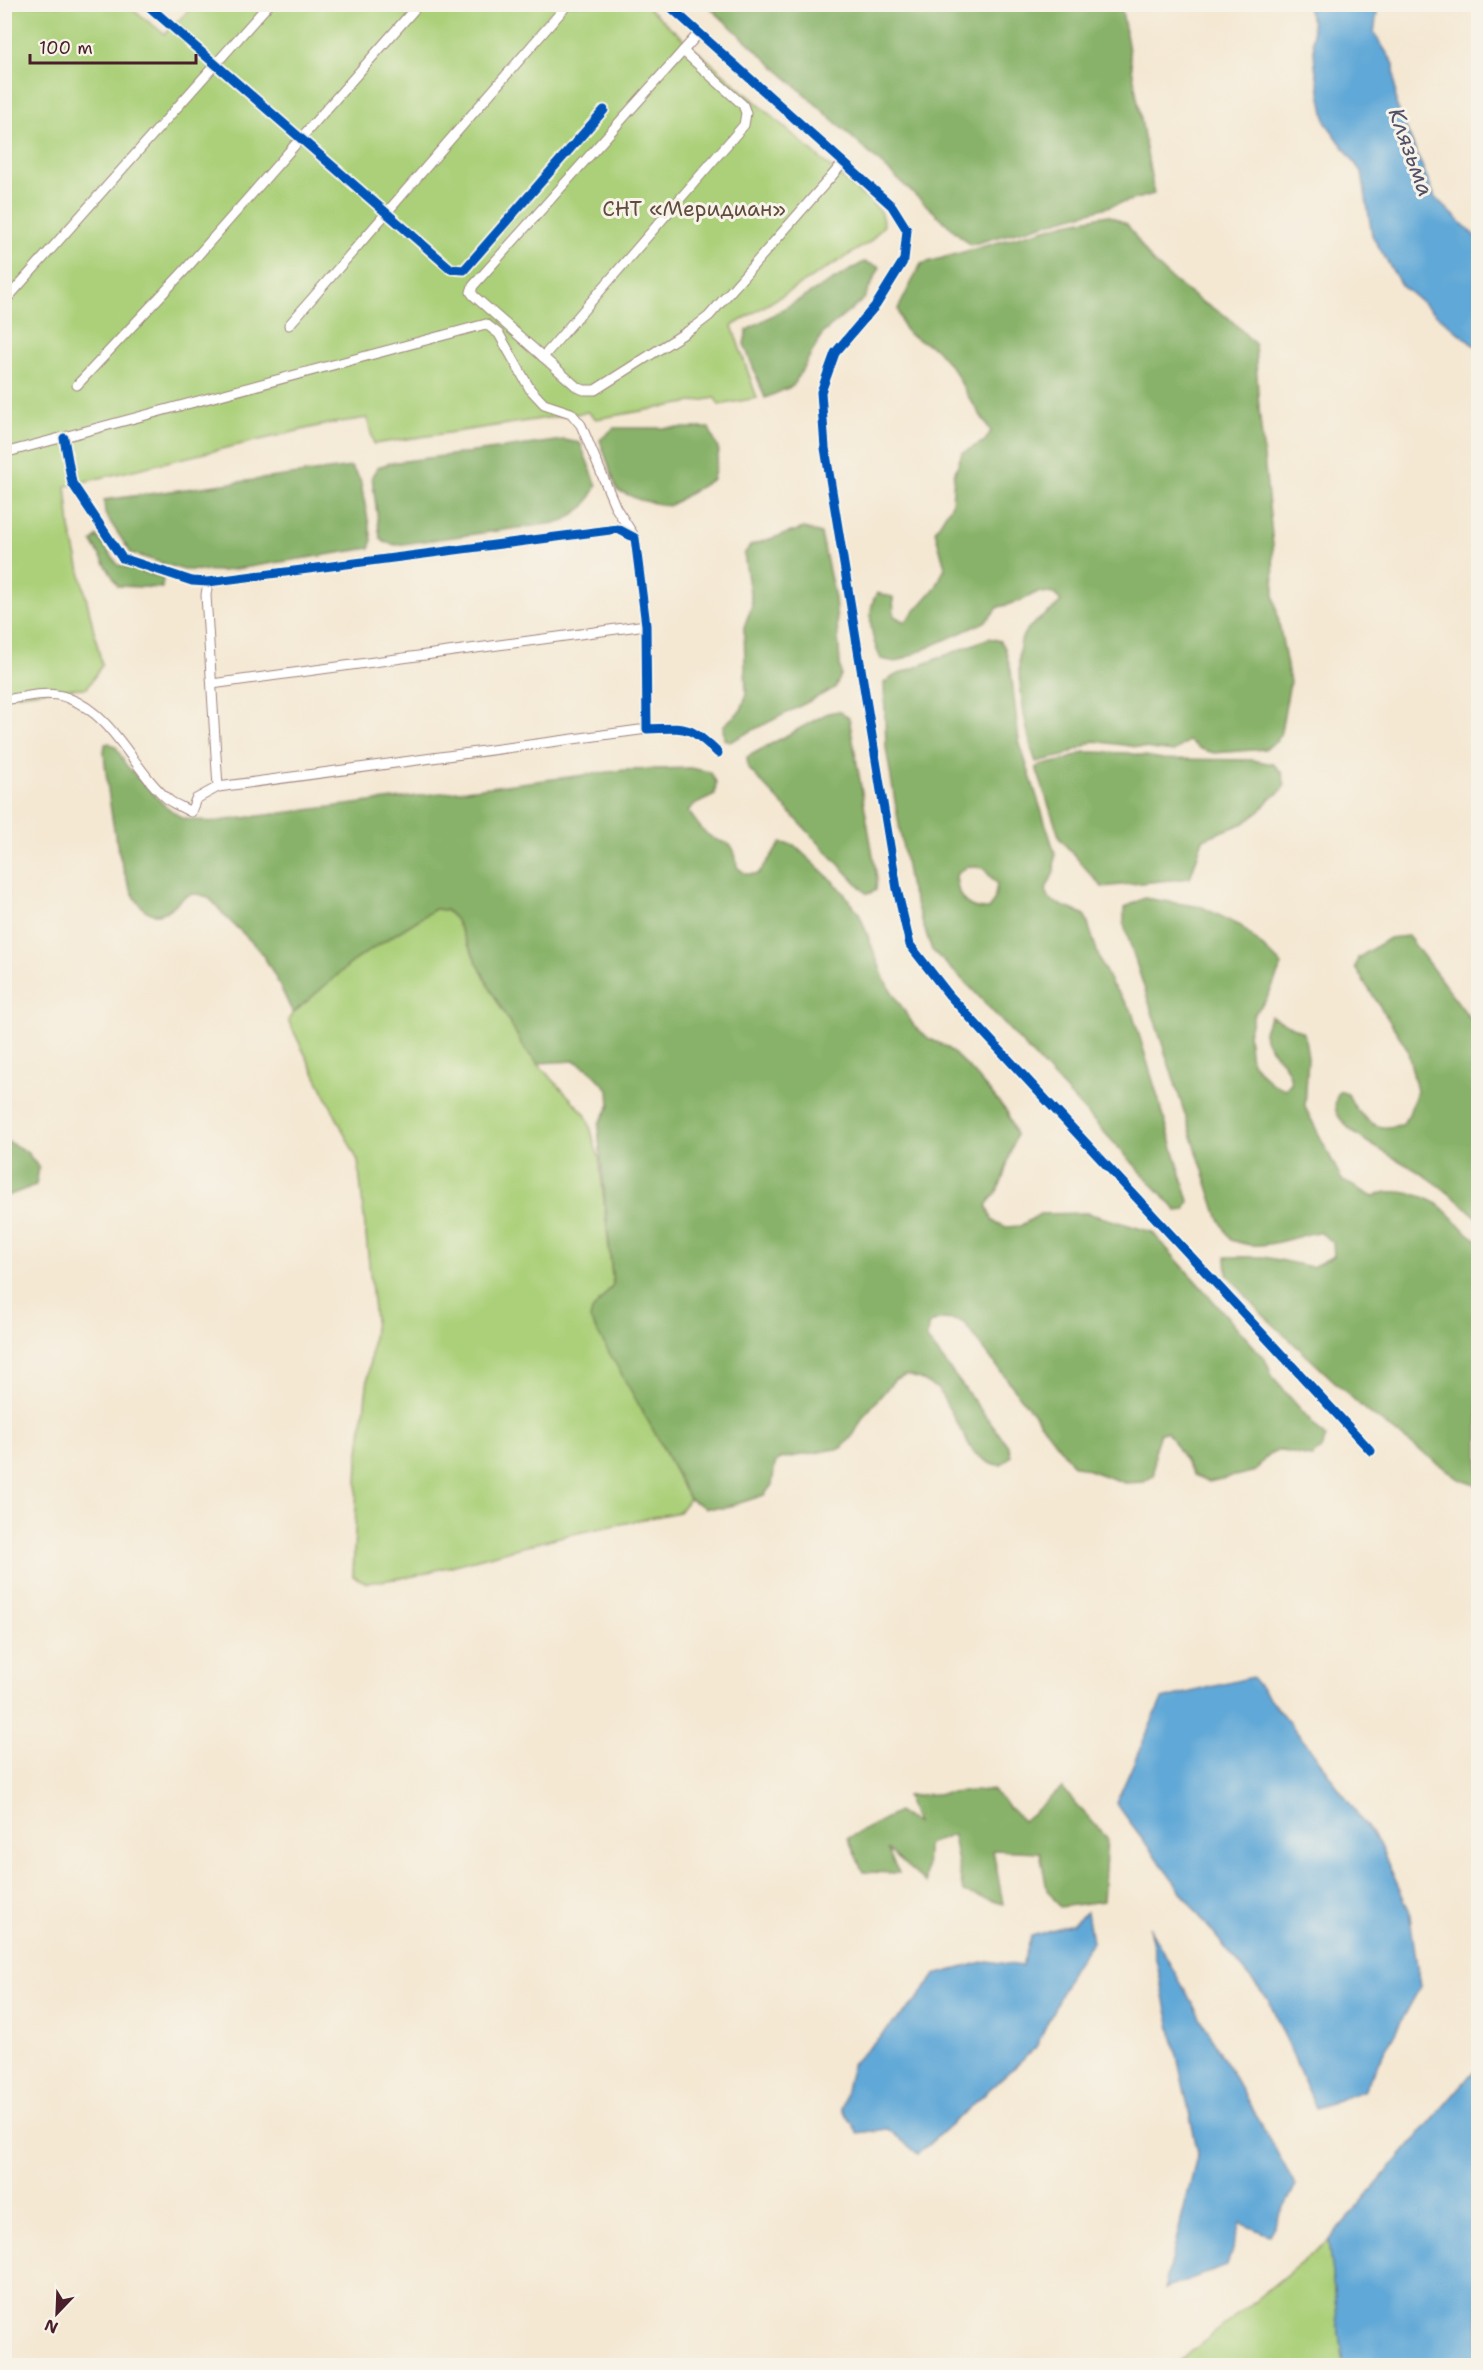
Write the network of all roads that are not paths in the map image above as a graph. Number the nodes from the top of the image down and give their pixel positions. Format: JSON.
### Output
{"nodes":[{"id":1,"x":146,"y":4,"type":"edge"},
{"id":2,"x":269,"y":4,"type":"edge"},
{"id":3,"x":418,"y":4,"type":"edge"},
{"id":4,"x":568,"y":4,"type":"edge"},
{"id":5,"x":667,"y":4,"type":"edge"},
{"id":6,"x":699,"y":33,"type":"junction"},
{"id":7,"x":683,"y":51,"type":"junction"},
{"id":8,"x":216,"y":64,"type":"junction"},
{"id":9,"x":604,"y":110,"type":"dead end"},
{"id":10,"x":300,"y":137,"type":"junction"},
{"id":11,"x":844,"y":162,"type":"junction"},
{"id":12,"x":386,"y":213,"type":"junction"},
{"id":13,"x":4,"y":302,"type":"edge"},
{"id":14,"x":289,"y":325,"type":"dead end"},
{"id":15,"x":543,"y":357,"type":"junction"},
{"id":16,"x":77,"y":386,"type":"dead end"},
{"id":17,"x":64,"y":438,"type":"junction"},
{"id":18,"x":4,"y":453,"type":"edge"},
{"id":19,"x":635,"y":538,"type":"junction"},
{"id":20,"x":208,"y":582,"type":"junction"},
{"id":21,"x":646,"y":625,"type":"junction"},
{"id":22,"x":212,"y":684,"type":"junction"},
{"id":23,"x":4,"y":700,"type":"edge"},
{"id":24,"x":647,"y":729,"type":"junction"},
{"id":25,"x":718,"y":753,"type":"dead end"},
{"id":26,"x":218,"y":787,"type":"junction"},
{"id":27,"x":1371,"y":1451,"type":"dead end"}],
"edges":[{"from":1,"to":8,"type":"street"},
{"from":2,"to":8,"type":"street"},
{"from":3,"to":10,"type":"street"},
{"from":4,"to":12,"type":"street"},
{"from":5,"to":6,"type":"street"},
{"from":6,"to":7,"type":"street"},
{"from":6,"to":11,"type":"street"},
{"from":7,"to":15,"type":"street"},
{"from":7,"to":15,"type":"street"},
{"from":8,"to":10,"type":"street"},
{"from":8,"to":13,"type":"street"},
{"from":9,"to":12,"type":"street"},
{"from":10,"to":12,"type":"street"},
{"from":10,"to":16,"type":"street"},
{"from":11,"to":15,"type":"street"},
{"from":11,"to":27,"type":"street"},
{"from":12,"to":14,"type":"street"},
{"from":17,"to":18,"type":"street"},
{"from":17,"to":19,"type":"street"},
{"from":17,"to":20,"type":"street"},
{"from":19,"to":20,"type":"street"},
{"from":19,"to":21,"type":"street"},
{"from":20,"to":22,"type":"street"},
{"from":21,"to":22,"type":"street"},
{"from":21,"to":24,"type":"street"},
{"from":22,"to":26,"type":"street"},
{"from":23,"to":26,"type":"street"},
{"from":24,"to":25,"type":"street"},
{"from":24,"to":26,"type":"street"}]}
